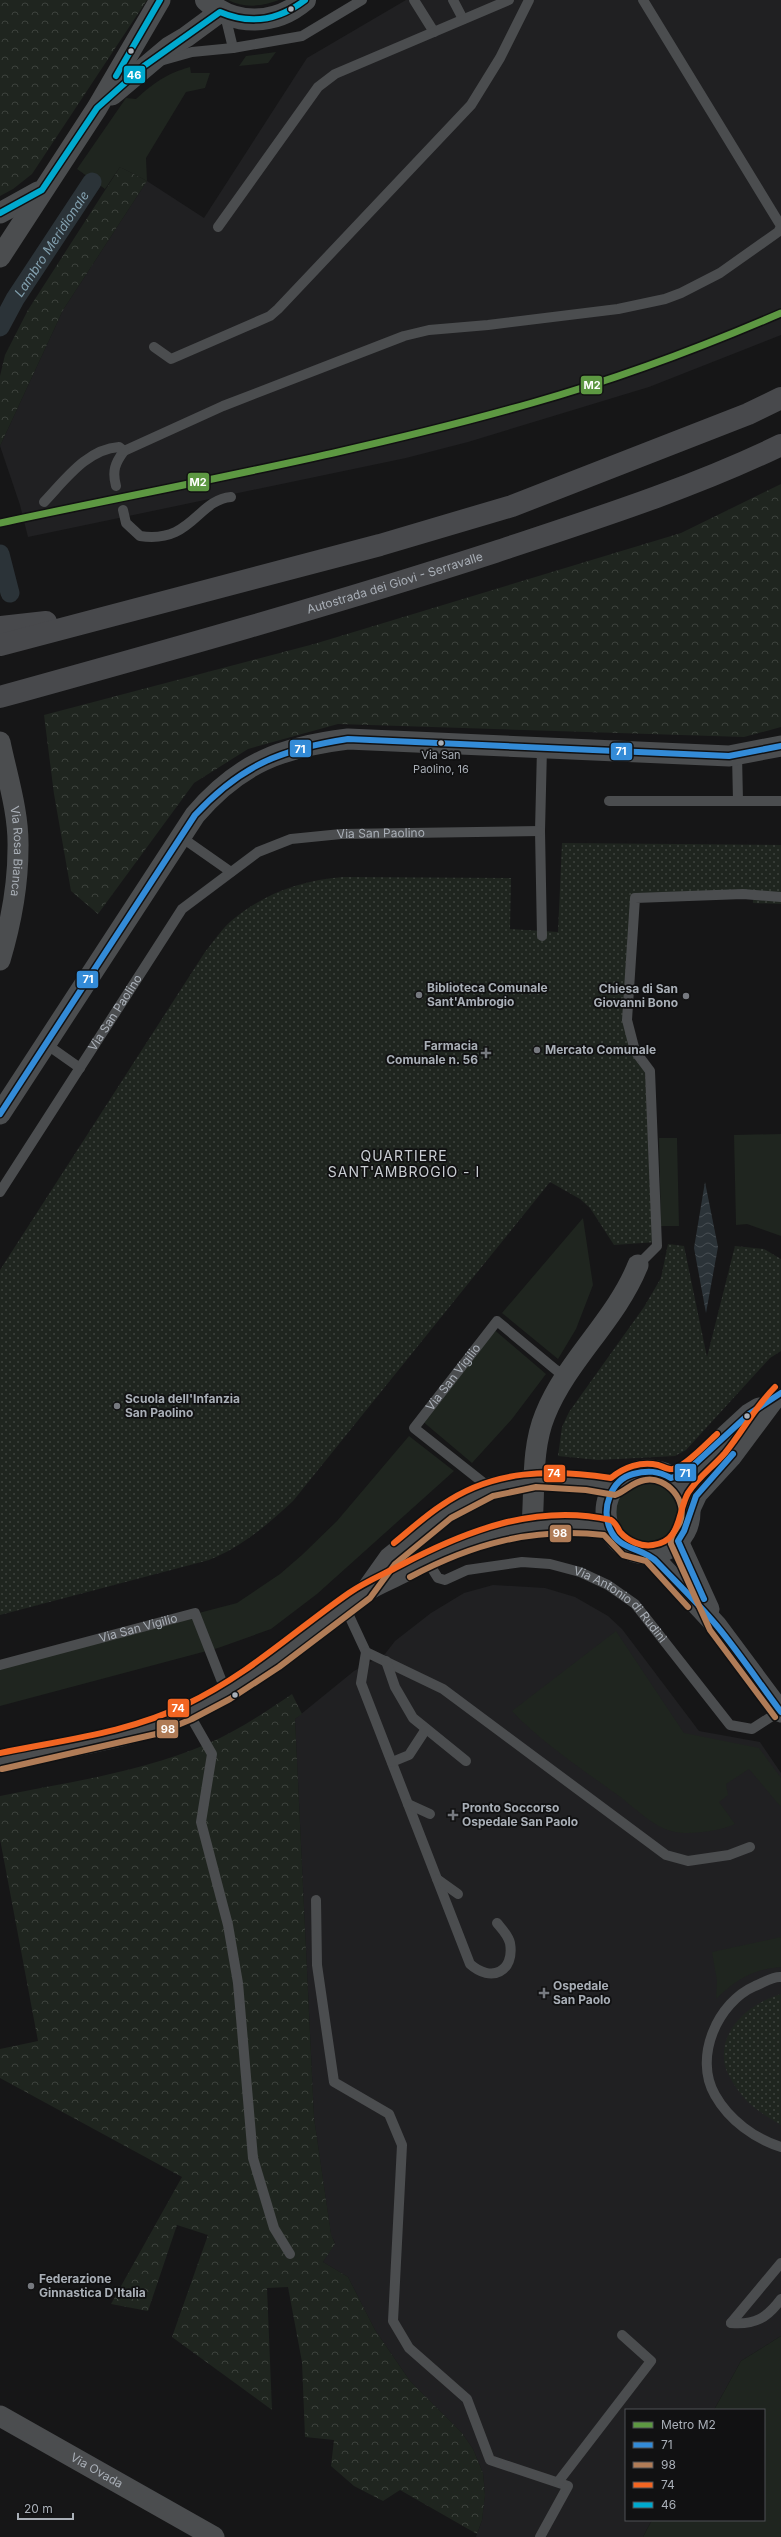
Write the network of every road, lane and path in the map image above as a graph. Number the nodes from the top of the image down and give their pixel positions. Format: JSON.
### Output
{"nodes":[{"id":1,"x":160,"y":0,"type":"edge"},
{"id":2,"x":305,"y":0,"type":"edge"},
{"id":3,"x":362,"y":0,"type":"edge"},
{"id":4,"x":414,"y":0,"type":"edge"},
{"id":5,"x":453,"y":0,"type":"edge"},
{"id":6,"x":509,"y":0,"type":"edge"},
{"id":7,"x":529,"y":0,"type":"edge"},
{"id":8,"x":643,"y":0,"type":"edge"},
{"id":9,"x":497,"y":3,"type":"edge"},
{"id":10,"x":217,"y":9,"type":"edge"},
{"id":11,"x":463,"y":19,"type":"junction"},
{"id":12,"x":434,"y":32,"type":"junction"},
{"id":13,"x":233,"y":48,"type":"junction"},
{"id":14,"x":144,"y":66,"type":"junction"},
{"id":15,"x":97,"y":108,"type":"junction"},
{"id":16,"x":42,"y":190,"type":"junction"},
{"id":17,"x":0,"y":213,"type":"edge"},
{"id":18,"x":218,"y":227,"type":"dead end"},
{"id":19,"x":781,"y":227,"type":"edge"},
{"id":20,"x":9,"y":231,"type":"edge"},
{"id":21,"x":0,"y":257,"type":"edge"},
{"id":22,"x":154,"y":347,"type":"dead end"},
{"id":23,"x":781,"y":398,"type":"edge"},
{"id":24,"x":781,"y":445,"type":"edge"},
{"id":25,"x":124,"y":451,"type":"junction"},
{"id":26,"x":116,"y":486,"type":"dead end"},
{"id":27,"x":231,"y":497,"type":"dead end"},
{"id":28,"x":44,"y":502,"type":"dead end"},
{"id":29,"x":123,"y":510,"type":"dead end"},
{"id":30,"x":111,"y":616,"type":"junction"},
{"id":31,"x":0,"y":627,"type":"edge"},
{"id":32,"x":0,"y":645,"type":"edge"},
{"id":33,"x":0,"y":697,"type":"edge"},
{"id":34,"x":0,"y":742,"type":"edge"},
{"id":35,"x":781,"y":746,"type":"edge"},
{"id":36,"x":542,"y":748,"type":"junction"},
{"id":37,"x":737,"y":755,"type":"junction"},
{"id":38,"x":738,"y":801,"type":"junction"},
{"id":39,"x":609,"y":802,"type":"dead end"},
{"id":40,"x":781,"y":802,"type":"edge"},
{"id":41,"x":540,"y":831,"type":"junction"},
{"id":42,"x":181,"y":837,"type":"junction"},
{"id":43,"x":230,"y":872,"type":"junction"},
{"id":44,"x":781,"y":897,"type":"edge"},
{"id":45,"x":542,"y":936,"type":"dead end"},
{"id":46,"x":0,"y":960,"type":"edge"},
{"id":47,"x":46,"y":1044,"type":"junction"},
{"id":48,"x":80,"y":1068,"type":"junction"},
{"id":49,"x":0,"y":1114,"type":"edge"},
{"id":50,"x":0,"y":1192,"type":"edge"},
{"id":51,"x":638,"y":1265,"type":"joint"},
{"id":52,"x":567,"y":1376,"type":"junction"},
{"id":53,"x":778,"y":1395,"type":"edge"},
{"id":54,"x":671,"y":1478,"type":"junction"},
{"id":55,"x":535,"y":1479,"type":"junction"},
{"id":56,"x":614,"y":1487,"type":"junction"},
{"id":57,"x":490,"y":1488,"type":"junction"},
{"id":58,"x":689,"y":1511,"type":"junction"},
{"id":59,"x":532,"y":1525,"type":"junction"},
{"id":60,"x":608,"y":1527,"type":"junction"},
{"id":61,"x":678,"y":1541,"type":"junction"},
{"id":62,"x":650,"y":1554,"type":"junction"},
{"id":63,"x":426,"y":1559,"type":"junction"},
{"id":64,"x":365,"y":1592,"type":"junction"},
{"id":65,"x":345,"y":1607,"type":"junction"},
{"id":66,"x":717,"y":1626,"type":"junction"},
{"id":67,"x":366,"y":1652,"type":"junction"},
{"id":68,"x":386,"y":1661,"type":"junction"},
{"id":69,"x":0,"y":1665,"type":"edge"},
{"id":70,"x":226,"y":1692,"type":"junction"},
{"id":71,"x":188,"y":1712,"type":"junction"},
{"id":72,"x":780,"y":1712,"type":"edge"},
{"id":73,"x":426,"y":1729,"type":"junction"},
{"id":74,"x":0,"y":1761,"type":"edge"},
{"id":75,"x":466,"y":1761,"type":"dead end"},
{"id":76,"x":392,"y":1762,"type":"junction"},
{"id":77,"x":408,"y":1804,"type":"junction"},
{"id":78,"x":430,"y":1814,"type":"dead end"},
{"id":79,"x":750,"y":1847,"type":"dead end"},
{"id":80,"x":437,"y":1879,"type":"junction"},
{"id":81,"x":458,"y":1894,"type":"dead end"},
{"id":82,"x":316,"y":1900,"type":"dead end"},
{"id":83,"x":497,"y":1923,"type":"dead end"},
{"id":84,"x":781,"y":1977,"type":"edge"},
{"id":85,"x":781,"y":2147,"type":"edge"},
{"id":86,"x":290,"y":2254,"type":"dead end"},
{"id":87,"x":781,"y":2263,"type":"edge"},
{"id":88,"x":781,"y":2299,"type":"edge"},
{"id":89,"x":622,"y":2335,"type":"dead end"},
{"id":90,"x":0,"y":2416,"type":"edge"},
{"id":91,"x":558,"y":2482,"type":"junction"},
{"id":92,"x":214,"y":2537,"type":"edge"},
{"id":93,"x":540,"y":2537,"type":"edge"}],
"edges":[{"from":1,"to":15,"type":"street"},
{"from":2,"to":10,"type":"street"},
{"from":3,"to":13,"type":"lane"},
{"from":4,"to":12,"type":"lane"},
{"from":5,"to":11,"type":"lane"},
{"from":6,"to":9,"type":"lane"},
{"from":7,"to":22,"type":"lane"},
{"from":8,"to":19,"type":"lane"},
{"from":9,"to":11,"type":"lane"},
{"from":10,"to":13,"type":"lane"},
{"from":10,"to":14,"type":"street"},
{"from":11,"to":12,"type":"lane"},
{"from":12,"to":18,"type":"lane"},
{"from":13,"to":14,"type":"lane"},
{"from":14,"to":15,"type":"street"},
{"from":15,"to":16,"type":"street"},
{"from":16,"to":17,"type":"street"},
{"from":16,"to":20,"type":"street"},
{"from":19,"to":25,"type":"lane"},
{"from":20,"to":21,"type":"street"},
{"from":23,"to":30,"type":"highway"},
{"from":24,"to":33,"type":"highway","name":"Autostrada dei Giovi - Serravalle"},
{"from":25,"to":26,"type":"lane"},
{"from":25,"to":28,"type":"lane"},
{"from":27,"to":29,"type":"lane"},
{"from":30,"to":31,"type":"highway"},
{"from":30,"to":32,"type":"highway"},
{"from":34,"to":46,"type":"street","name":"Via Rosa Bianca"},
{"from":35,"to":37,"type":"street"},
{"from":36,"to":37,"type":"street"},
{"from":36,"to":41,"type":"lane"},
{"from":36,"to":42,"type":"street"},
{"from":37,"to":38,"type":"lane"},
{"from":38,"to":39,"type":"lane"},
{"from":38,"to":40,"type":"lane"},
{"from":41,"to":43,"type":"lane","name":"Via San Paolino"},
{"from":41,"to":45,"type":"lane"},
{"from":42,"to":43,"type":"lane"},
{"from":42,"to":47,"type":"street"},
{"from":43,"to":48,"type":"lane","name":"Via San Paolino"},
{"from":44,"to":51,"type":"lane"},
{"from":47,"to":48,"type":"lane"},
{"from":47,"to":49,"type":"street"},
{"from":48,"to":50,"type":"lane","name":"Via San Paolino"},
{"from":51,"to":52,"type":"street"},
{"from":52,"to":55,"type":"street"},
{"from":52,"to":57,"type":"lane","name":"Via San Vigilio"},
{"from":53,"to":54,"type":"street"},
{"from":53,"to":58,"type":"street"},
{"from":54,"to":56,"type":"street"},
{"from":54,"to":58,"type":"street"},
{"from":55,"to":56,"type":"street"},
{"from":55,"to":57,"type":"street"},
{"from":55,"to":59,"type":"street"},
{"from":56,"to":60,"type":"street"},
{"from":57,"to":64,"type":"street"},
{"from":58,"to":61,"type":"street"},
{"from":59,"to":60,"type":"street"},
{"from":59,"to":63,"type":"street"},
{"from":60,"to":62,"type":"street"},
{"from":61,"to":62,"type":"street"},
{"from":61,"to":66,"type":"street","name":"Via Antonio di Rudinì"},
{"from":62,"to":66,"type":"street","name":"Via Antonio di Rudinì"},
{"from":63,"to":64,"type":"street"},
{"from":63,"to":72,"type":"lane","name":"Via Antonio di Rudinì"},
{"from":64,"to":65,"type":"street"},
{"from":65,"to":67,"type":"lane"},
{"from":65,"to":70,"type":"street"},
{"from":66,"to":72,"type":"street","name":"Via Antonio di Rudinì"},
{"from":67,"to":68,"type":"lane"},
{"from":67,"to":76,"type":"lane"},
{"from":68,"to":73,"type":"lane"},
{"from":68,"to":79,"type":"lane"},
{"from":69,"to":70,"type":"lane","name":"Via San Vigilio"},
{"from":70,"to":71,"type":"street"},
{"from":71,"to":74,"type":"street"},
{"from":71,"to":86,"type":"lane"},
{"from":73,"to":75,"type":"lane"},
{"from":73,"to":76,"type":"lane"},
{"from":76,"to":77,"type":"lane"},
{"from":77,"to":78,"type":"lane"},
{"from":77,"to":80,"type":"lane"},
{"from":80,"to":81,"type":"lane"},
{"from":80,"to":83,"type":"lane"},
{"from":82,"to":91,"type":"lane"},
{"from":84,"to":85,"type":"lane"},
{"from":87,"to":88,"type":"lane"},
{"from":89,"to":91,"type":"lane"},
{"from":90,"to":92,"type":"street","name":"Via Ovada"},
{"from":91,"to":93,"type":"lane"}]}
